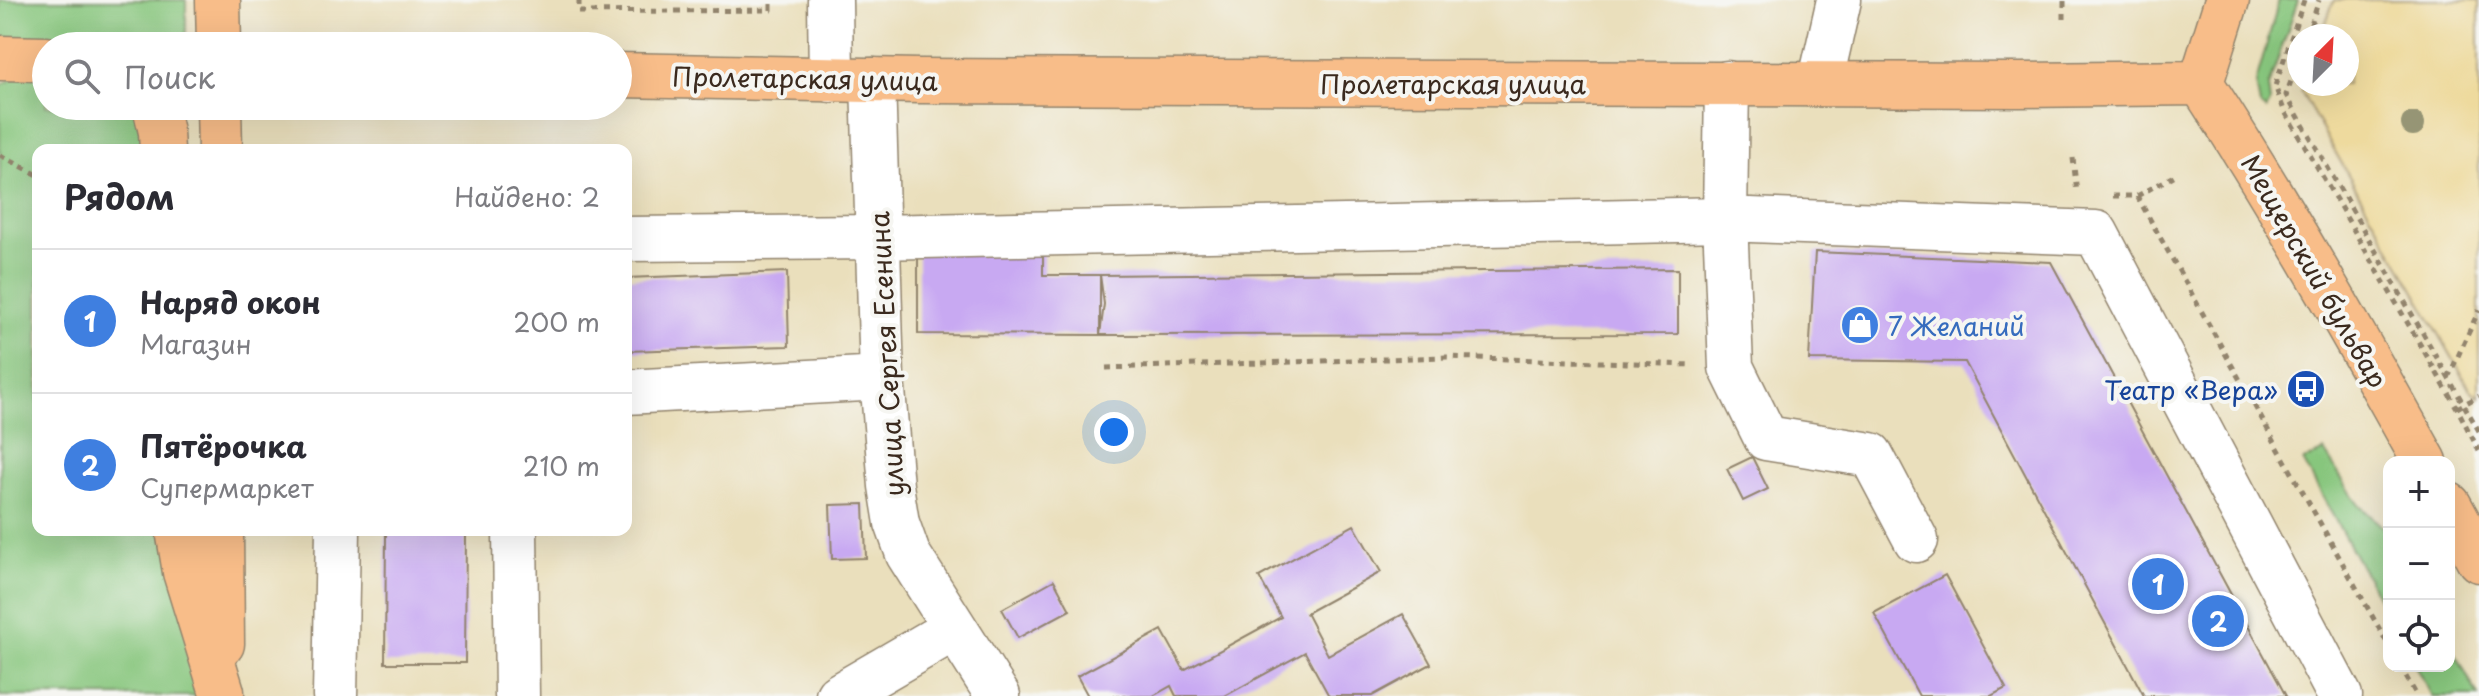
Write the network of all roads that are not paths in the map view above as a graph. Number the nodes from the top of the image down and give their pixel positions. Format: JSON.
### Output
{"nodes":[{"id":1,"x":218,"y":0,"type":"edge"},
{"id":2,"x":830,"y":0,"type":"edge"},
{"id":3,"x":1839,"y":0,"type":"edge"},
{"id":4,"x":2227,"y":0,"type":"edge"},
{"id":5,"x":219,"y":32,"type":"edge"},
{"id":6,"x":0,"y":58,"type":"edge"},
{"id":7,"x":32,"y":59,"type":"edge"},
{"id":8,"x":632,"y":75,"type":"edge"},
{"id":9,"x":852,"y":80,"type":"junction"},
{"id":10,"x":1727,"y":83,"type":"junction"},
{"id":11,"x":2201,"y":83,"type":"junction"},
{"id":12,"x":1820,"y":84,"type":"junction"},
{"id":13,"x":158,"y":120,"type":"edge"},
{"id":14,"x":219,"y":120,"type":"edge"},
{"id":15,"x":162,"y":144,"type":"edge"},
{"id":16,"x":220,"y":144,"type":"edge"},
{"id":17,"x":1725,"y":219,"type":"junction"},
{"id":18,"x":877,"y":237,"type":"junction"},
{"id":19,"x":632,"y":239,"type":"edge"},
{"id":20,"x":882,"y":378,"type":"junction"},
{"id":21,"x":632,"y":392,"type":"edge"},
{"id":22,"x":2422,"y":456,"type":"edge"},
{"id":23,"x":2455,"y":516,"type":"edge"},
{"id":24,"x":179,"y":536,"type":"edge"},
{"id":25,"x":221,"y":536,"type":"edge"},
{"id":26,"x":338,"y":536,"type":"edge"},
{"id":27,"x":515,"y":536,"type":"edge"},
{"id":28,"x":1916,"y":540,"type":"dead end"},
{"id":29,"x":2479,"y":560,"type":"edge"},
{"id":30,"x":955,"y":628,"type":"junction"},
{"id":31,"x":222,"y":694,"type":"edge"},
{"id":32,"x":335,"y":696,"type":"edge"},
{"id":33,"x":517,"y":696,"type":"edge"},
{"id":34,"x":838,"y":696,"type":"edge"},
{"id":35,"x":998,"y":696,"type":"edge"},
{"id":36,"x":2340,"y":696,"type":"edge"}],
"edges":[{"from":1,"to":5,"type":"main road"},
{"from":2,"to":9,"type":"lane","name":"улица Сергея Есенина"},
{"from":3,"to":12,"type":"lane"},
{"from":4,"to":11,"type":"main road"},
{"from":6,"to":7,"type":"main road"},
{"from":8,"to":9,"type":"main road","name":"Пролетарская улица"},
{"from":9,"to":10,"type":"main road","name":"Пролетарская улица"},
{"from":9,"to":18,"type":"lane","name":"улица Сергея Есенина"},
{"from":10,"to":12,"type":"main road","name":"Пролетарская улица"},
{"from":10,"to":17,"type":"lane"},
{"from":11,"to":12,"type":"main road","name":"Пролетарская улица"},
{"from":11,"to":22,"type":"main road","name":"Мещерский бульвар"},
{"from":13,"to":15,"type":"main road"},
{"from":14,"to":16,"type":"main road"},
{"from":17,"to":18,"type":"lane"},
{"from":17,"to":28,"type":"lane"},
{"from":17,"to":36,"type":"lane"},
{"from":18,"to":19,"type":"lane"},
{"from":18,"to":20,"type":"lane","name":"улица Сергея Есенина"},
{"from":20,"to":21,"type":"lane"},
{"from":20,"to":30,"type":"lane","name":"улица Сергея Есенина"},
{"from":23,"to":29,"type":"main road"},
{"from":24,"to":31,"type":"main road"},
{"from":25,"to":31,"type":"main road"},
{"from":26,"to":32,"type":"lane"},
{"from":27,"to":33,"type":"lane"},
{"from":30,"to":34,"type":"lane"},
{"from":30,"to":35,"type":"lane","name":"улица Сергея Есенина"}]}
